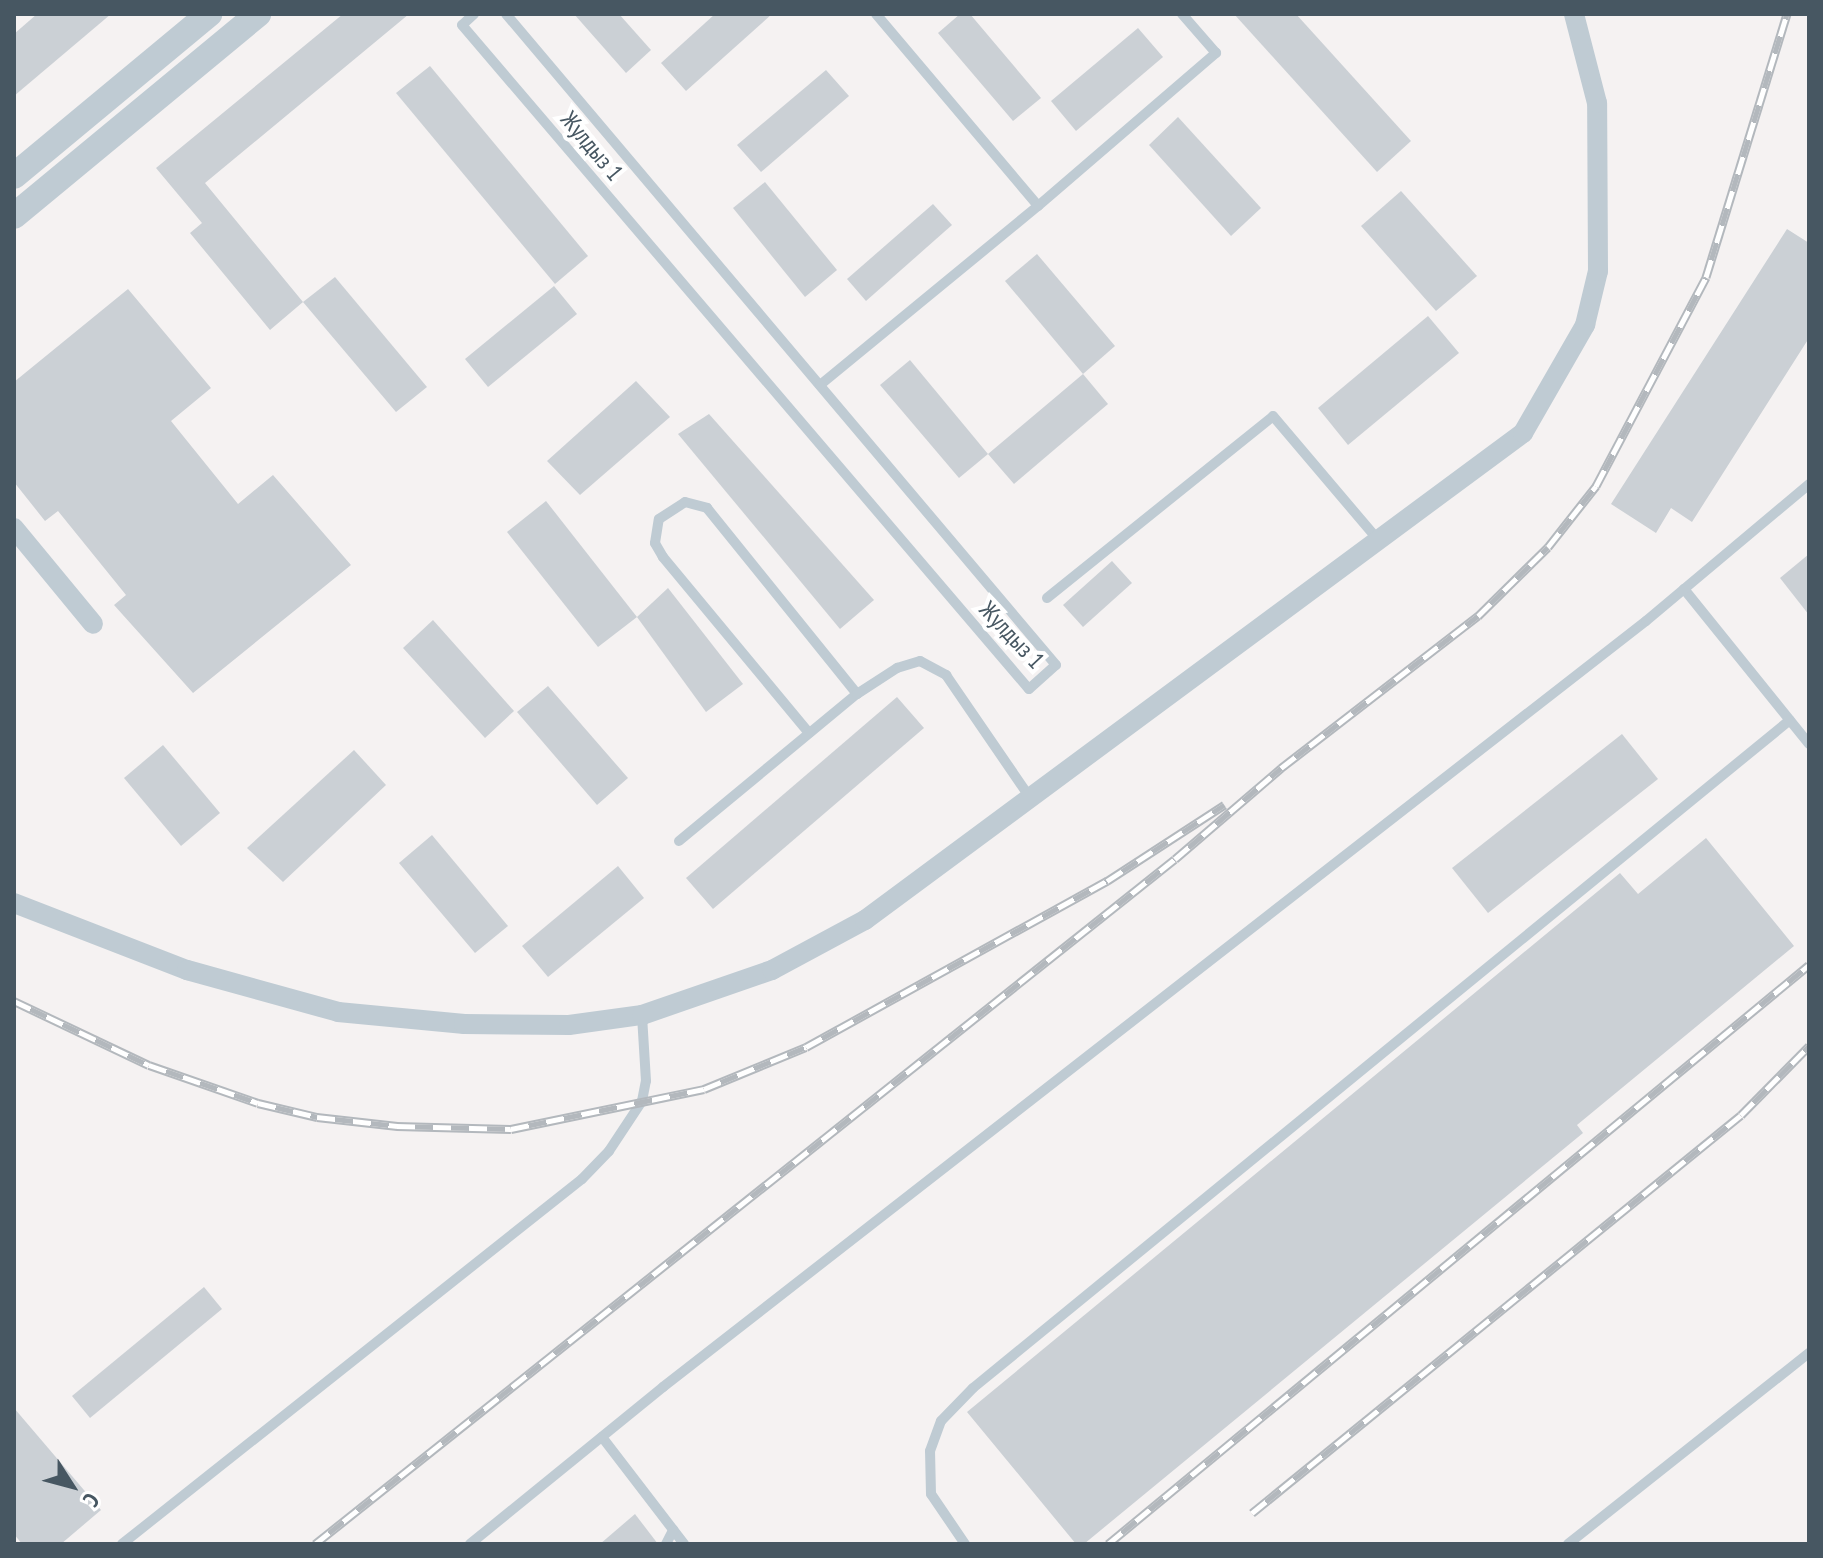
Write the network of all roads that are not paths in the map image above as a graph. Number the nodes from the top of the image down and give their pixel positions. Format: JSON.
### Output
{"nodes":[{"id":1,"x":209,"y":14,"type":"edge"},
{"id":2,"x":258,"y":14,"type":"edge"},
{"id":3,"x":474,"y":14,"type":"edge"},
{"id":4,"x":506,"y":14,"type":"edge"},
{"id":5,"x":876,"y":14,"type":"edge"},
{"id":6,"x":1182,"y":14,"type":"edge"},
{"id":7,"x":1574,"y":14,"type":"edge"},
{"id":8,"x":14,"y":176,"type":"edge"},
{"id":9,"x":1038,"y":206,"type":"junction"},
{"id":10,"x":14,"y":216,"type":"edge"},
{"id":11,"x":820,"y":385,"type":"junction"},
{"id":12,"x":1809,"y":484,"type":"edge"},
{"id":13,"x":14,"y":528,"type":"edge"},
{"id":14,"x":1379,"y":541,"type":"junction"},
{"id":15,"x":1684,"y":589,"type":"junction"},
{"id":16,"x":1047,"y":598,"type":"dead end"},
{"id":17,"x":93,"y":624,"type":"dead end"},
{"id":18,"x":857,"y":694,"type":"junction"},
{"id":19,"x":1790,"y":720,"type":"junction"},
{"id":20,"x":809,"y":733,"type":"junction"},
{"id":21,"x":1809,"y":744,"type":"edge"},
{"id":22,"x":1032,"y":801,"type":"junction"},
{"id":23,"x":679,"y":841,"type":"dead end"},
{"id":24,"x":14,"y":903,"type":"edge"},
{"id":25,"x":642,"y":1015,"type":"junction"},
{"id":26,"x":1809,"y":1353,"type":"edge"},
{"id":27,"x":602,"y":1437,"type":"junction"},
{"id":28,"x":673,"y":1530,"type":"junction"},
{"id":29,"x":122,"y":1544,"type":"edge"},
{"id":30,"x":470,"y":1544,"type":"edge"},
{"id":31,"x":666,"y":1544,"type":"edge"},
{"id":32,"x":684,"y":1544,"type":"edge"},
{"id":33,"x":965,"y":1544,"type":"edge"},
{"id":34,"x":1568,"y":1544,"type":"edge"}],
"edges":[{"from":1,"to":8,"type":"street"},
{"from":2,"to":10,"type":"street"},
{"from":3,"to":11,"type":"lane","name":"Жулдыз 1"},
{"from":4,"to":11,"type":"lane","name":"Жулдыз 1"},
{"from":5,"to":9,"type":"lane"},
{"from":6,"to":9,"type":"lane"},
{"from":7,"to":14,"type":"street"},
{"from":9,"to":11,"type":"lane"},
{"from":12,"to":15,"type":"lane"},
{"from":13,"to":17,"type":"street"},
{"from":14,"to":16,"type":"lane"},
{"from":14,"to":22,"type":"street"},
{"from":15,"to":19,"type":"lane"},
{"from":15,"to":27,"type":"lane"},
{"from":18,"to":20,"type":"lane"},
{"from":18,"to":20,"type":"lane"},
{"from":18,"to":22,"type":"lane"},
{"from":19,"to":21,"type":"lane"},
{"from":19,"to":33,"type":"lane"},
{"from":20,"to":23,"type":"lane"},
{"from":22,"to":25,"type":"street"},
{"from":24,"to":25,"type":"street"},
{"from":25,"to":29,"type":"lane"},
{"from":26,"to":34,"type":"lane"},
{"from":27,"to":28,"type":"lane"},
{"from":27,"to":30,"type":"lane"},
{"from":28,"to":31,"type":"lane"},
{"from":28,"to":32,"type":"lane"}]}
